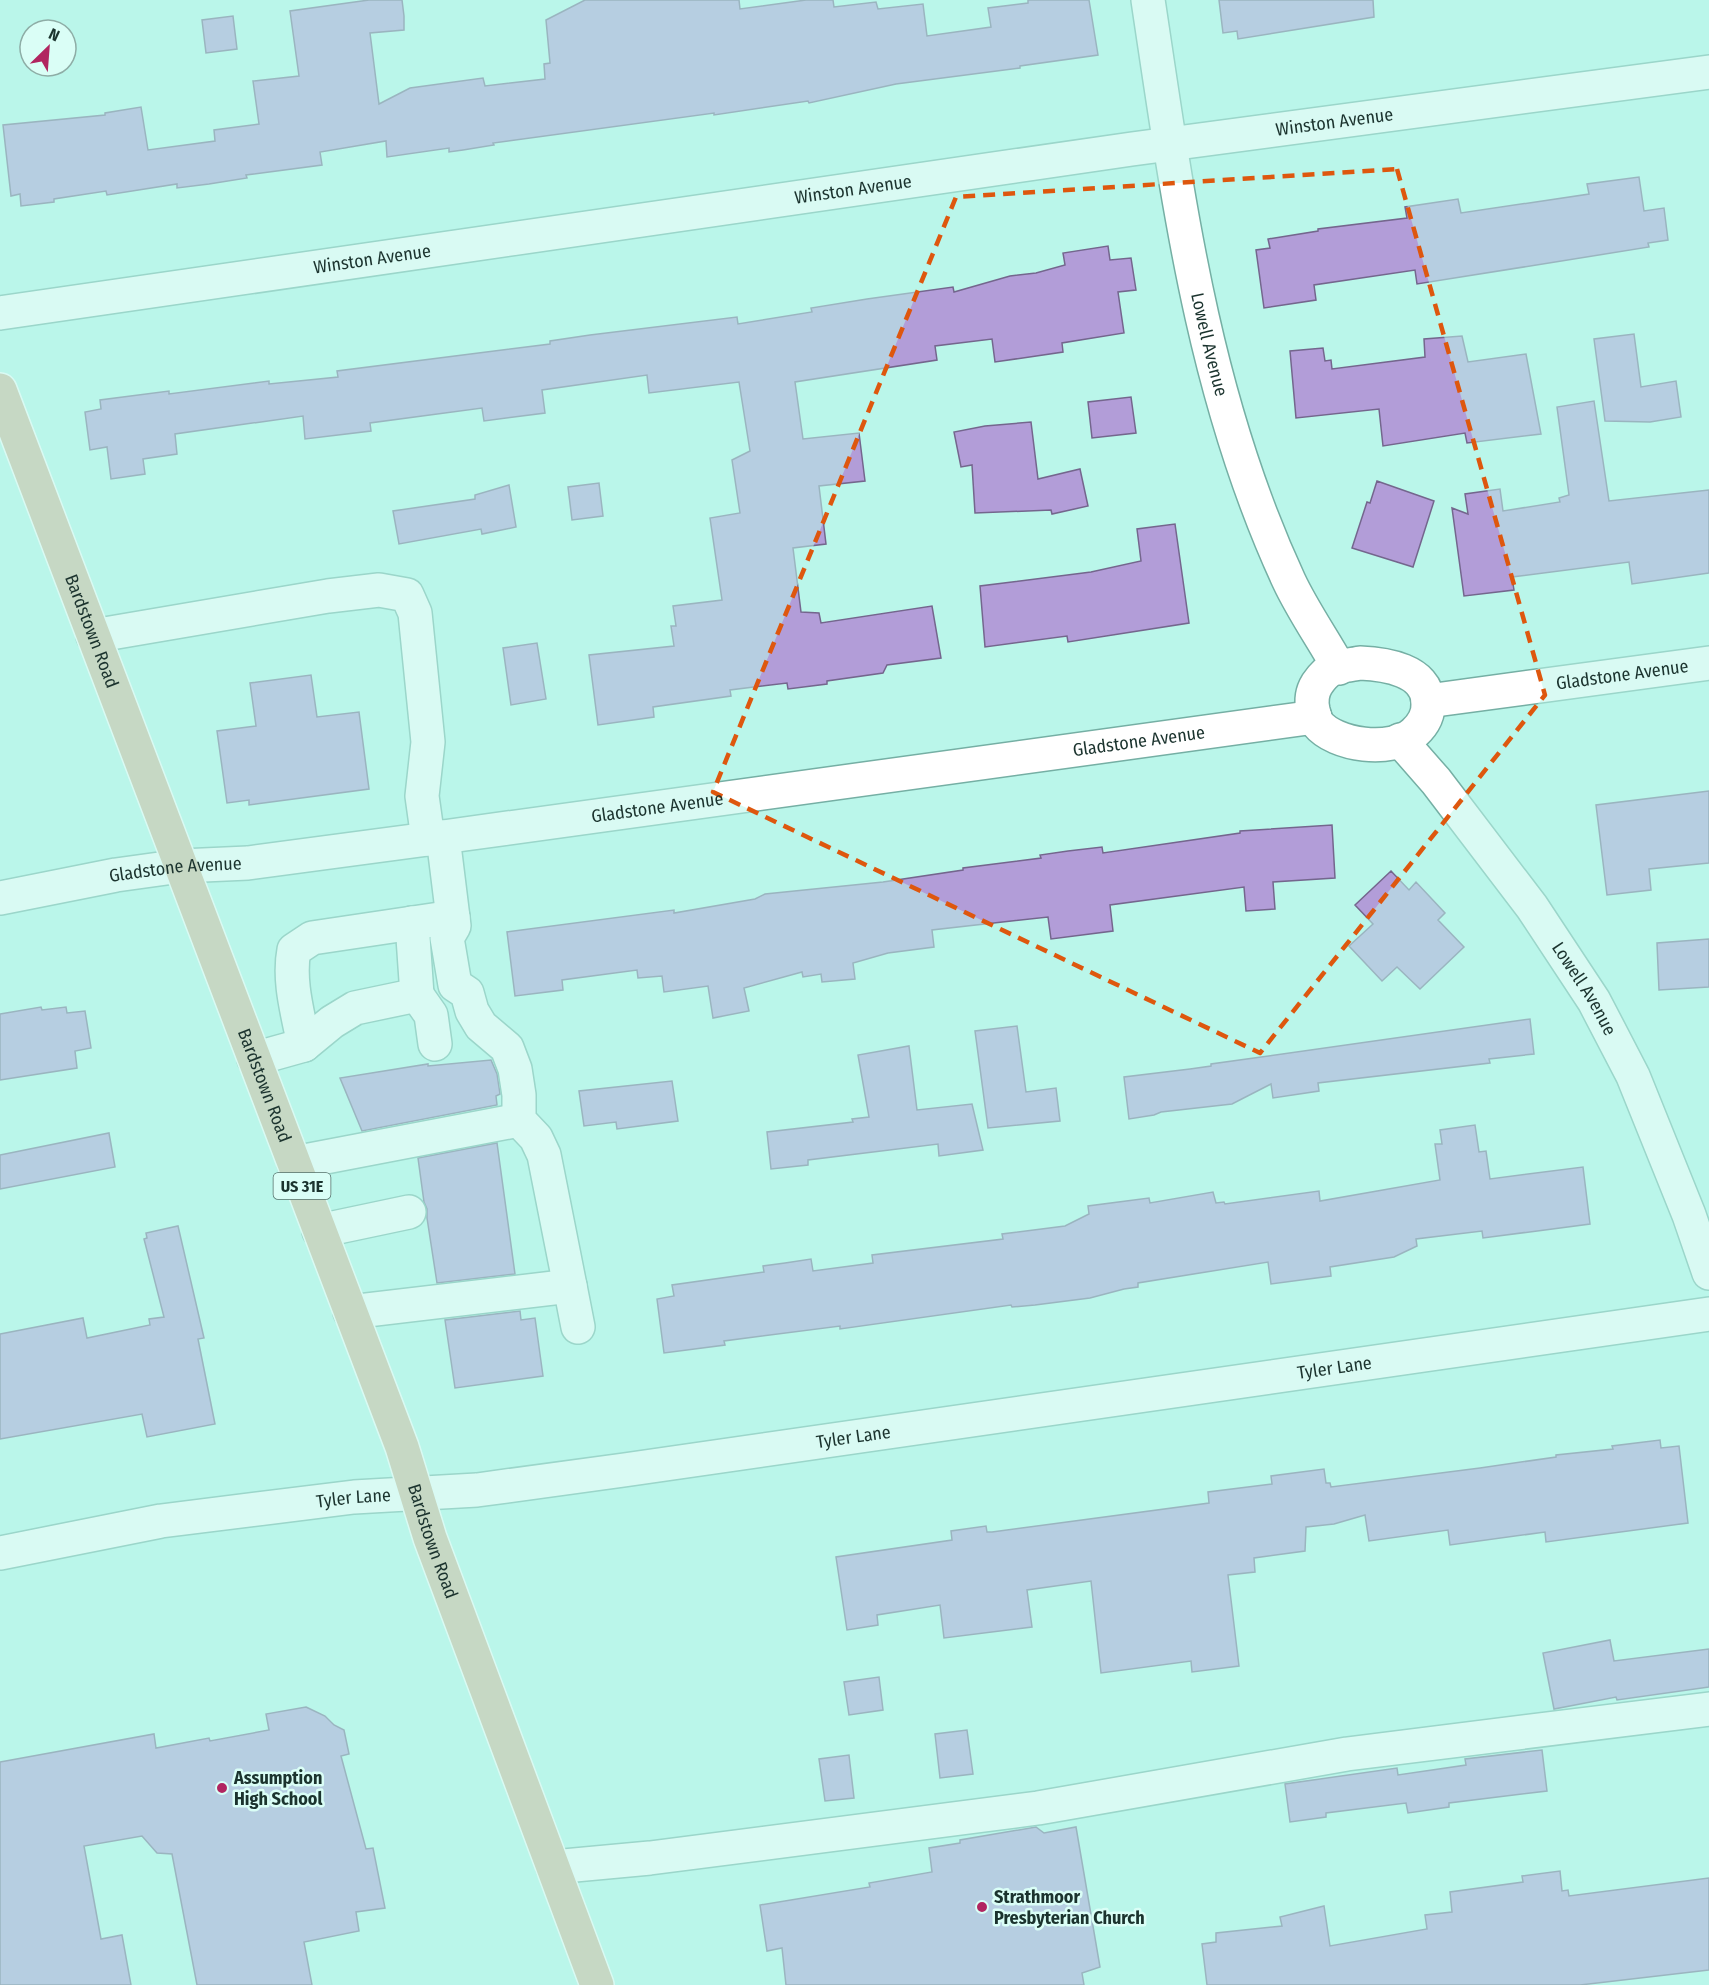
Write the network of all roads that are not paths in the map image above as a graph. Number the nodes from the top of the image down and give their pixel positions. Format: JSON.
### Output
{"nodes":[{"id":1,"x":1148,"y":0,"type":"edge"},
{"id":2,"x":1709,"y":72,"type":"edge"},
{"id":3,"x":1171,"y":144,"type":"junction"},
{"id":4,"x":0,"y":313,"type":"edge"},
{"id":5,"x":0,"y":390,"type":"edge"},
{"id":6,"x":93,"y":636,"type":"junction"},
{"id":7,"x":1709,"y":663,"type":"edge"},
{"id":8,"x":1339,"y":668,"type":"junction"},
{"id":9,"x":1428,"y":701,"type":"junction"},
{"id":10,"x":1315,"y":717,"type":"junction"},
{"id":11,"x":1400,"y":740,"type":"junction"},
{"id":12,"x":436,"y":838,"type":"junction"},
{"id":13,"x":182,"y":866,"type":"junction"},
{"id":14,"x":0,"y":898,"type":"edge"},
{"id":15,"x":453,"y":922,"type":"junction"},
{"id":16,"x":412,"y":923,"type":"junction"},
{"id":17,"x":417,"y":995,"type":"junction"},
{"id":18,"x":435,"y":1044,"type":"dead end"},
{"id":19,"x":304,"y":1045,"type":"junction"},
{"id":20,"x":254,"y":1059,"type":"junction"},
{"id":21,"x":519,"y":1120,"type":"junction"},
{"id":22,"x":294,"y":1163,"type":"junction"},
{"id":23,"x":409,"y":1212,"type":"dead end"},
{"id":24,"x":319,"y":1231,"type":"junction"},
{"id":25,"x":1709,"y":1273,"type":"edge"},
{"id":26,"x":570,"y":1286,"type":"junction"},
{"id":27,"x":350,"y":1312,"type":"junction"},
{"id":28,"x":1709,"y":1314,"type":"edge"},
{"id":29,"x":578,"y":1326,"type":"dead end"},
{"id":30,"x":417,"y":1495,"type":"junction"},
{"id":31,"x":0,"y":1553,"type":"edge"},
{"id":32,"x":1709,"y":1709,"type":"edge"},
{"id":33,"x":553,"y":1867,"type":"junction"},
{"id":34,"x":597,"y":1985,"type":"edge"}],
"edges":[{"from":1,"to":3,"type":"street","name":"Lowell Avenue"},
{"from":2,"to":3,"type":"street","name":"Winston Avenue"},
{"from":3,"to":4,"type":"street","name":"Winston Avenue"},
{"from":3,"to":8,"type":"street","name":"Lowell Avenue"},
{"from":5,"to":6,"type":"main road","name":"Bardstown Road","number":"US 31E"},
{"from":6,"to":12,"type":"street"},
{"from":6,"to":13,"type":"main road","name":"Bardstown Road","number":"US 31E"},
{"from":7,"to":9,"type":"street","name":"Gladstone Avenue"},
{"from":8,"to":9,"type":"street"},
{"from":8,"to":10,"type":"street"},
{"from":9,"to":11,"type":"street"},
{"from":10,"to":11,"type":"street"},
{"from":10,"to":12,"type":"street","name":"Gladstone Avenue"},
{"from":11,"to":25,"type":"street","name":"Lowell Avenue"},
{"from":12,"to":13,"type":"street","name":"Gladstone Avenue"},
{"from":12,"to":15,"type":"street"},
{"from":13,"to":14,"type":"street","name":"Gladstone Avenue"},
{"from":13,"to":20,"type":"main road","name":"Bardstown Road","number":"US 31E"},
{"from":15,"to":16,"type":"street"},
{"from":15,"to":21,"type":"street"},
{"from":16,"to":17,"type":"street"},
{"from":16,"to":19,"type":"street"},
{"from":17,"to":18,"type":"street"},
{"from":17,"to":19,"type":"street"},
{"from":19,"to":20,"type":"street"},
{"from":20,"to":22,"type":"main road","name":"Bardstown Road","number":"US 31E"},
{"from":21,"to":22,"type":"street"},
{"from":21,"to":26,"type":"street"},
{"from":22,"to":24,"type":"main road","name":"Bardstown Road","number":"US 31E"},
{"from":23,"to":24,"type":"street"},
{"from":24,"to":27,"type":"main road","name":"Bardstown Road","number":"US 31E"},
{"from":26,"to":27,"type":"street"},
{"from":26,"to":29,"type":"street"},
{"from":27,"to":30,"type":"main road","name":"Bardstown Road","number":"US 31E"},
{"from":28,"to":30,"type":"street","name":"Tyler Lane"},
{"from":30,"to":31,"type":"street","name":"Tyler Lane"},
{"from":30,"to":33,"type":"main road","name":"Bardstown Road","number":"US 31E"},
{"from":32,"to":33,"type":"street"},
{"from":33,"to":34,"type":"main road","name":"Bardstown Road","number":"US 31E"}]}
